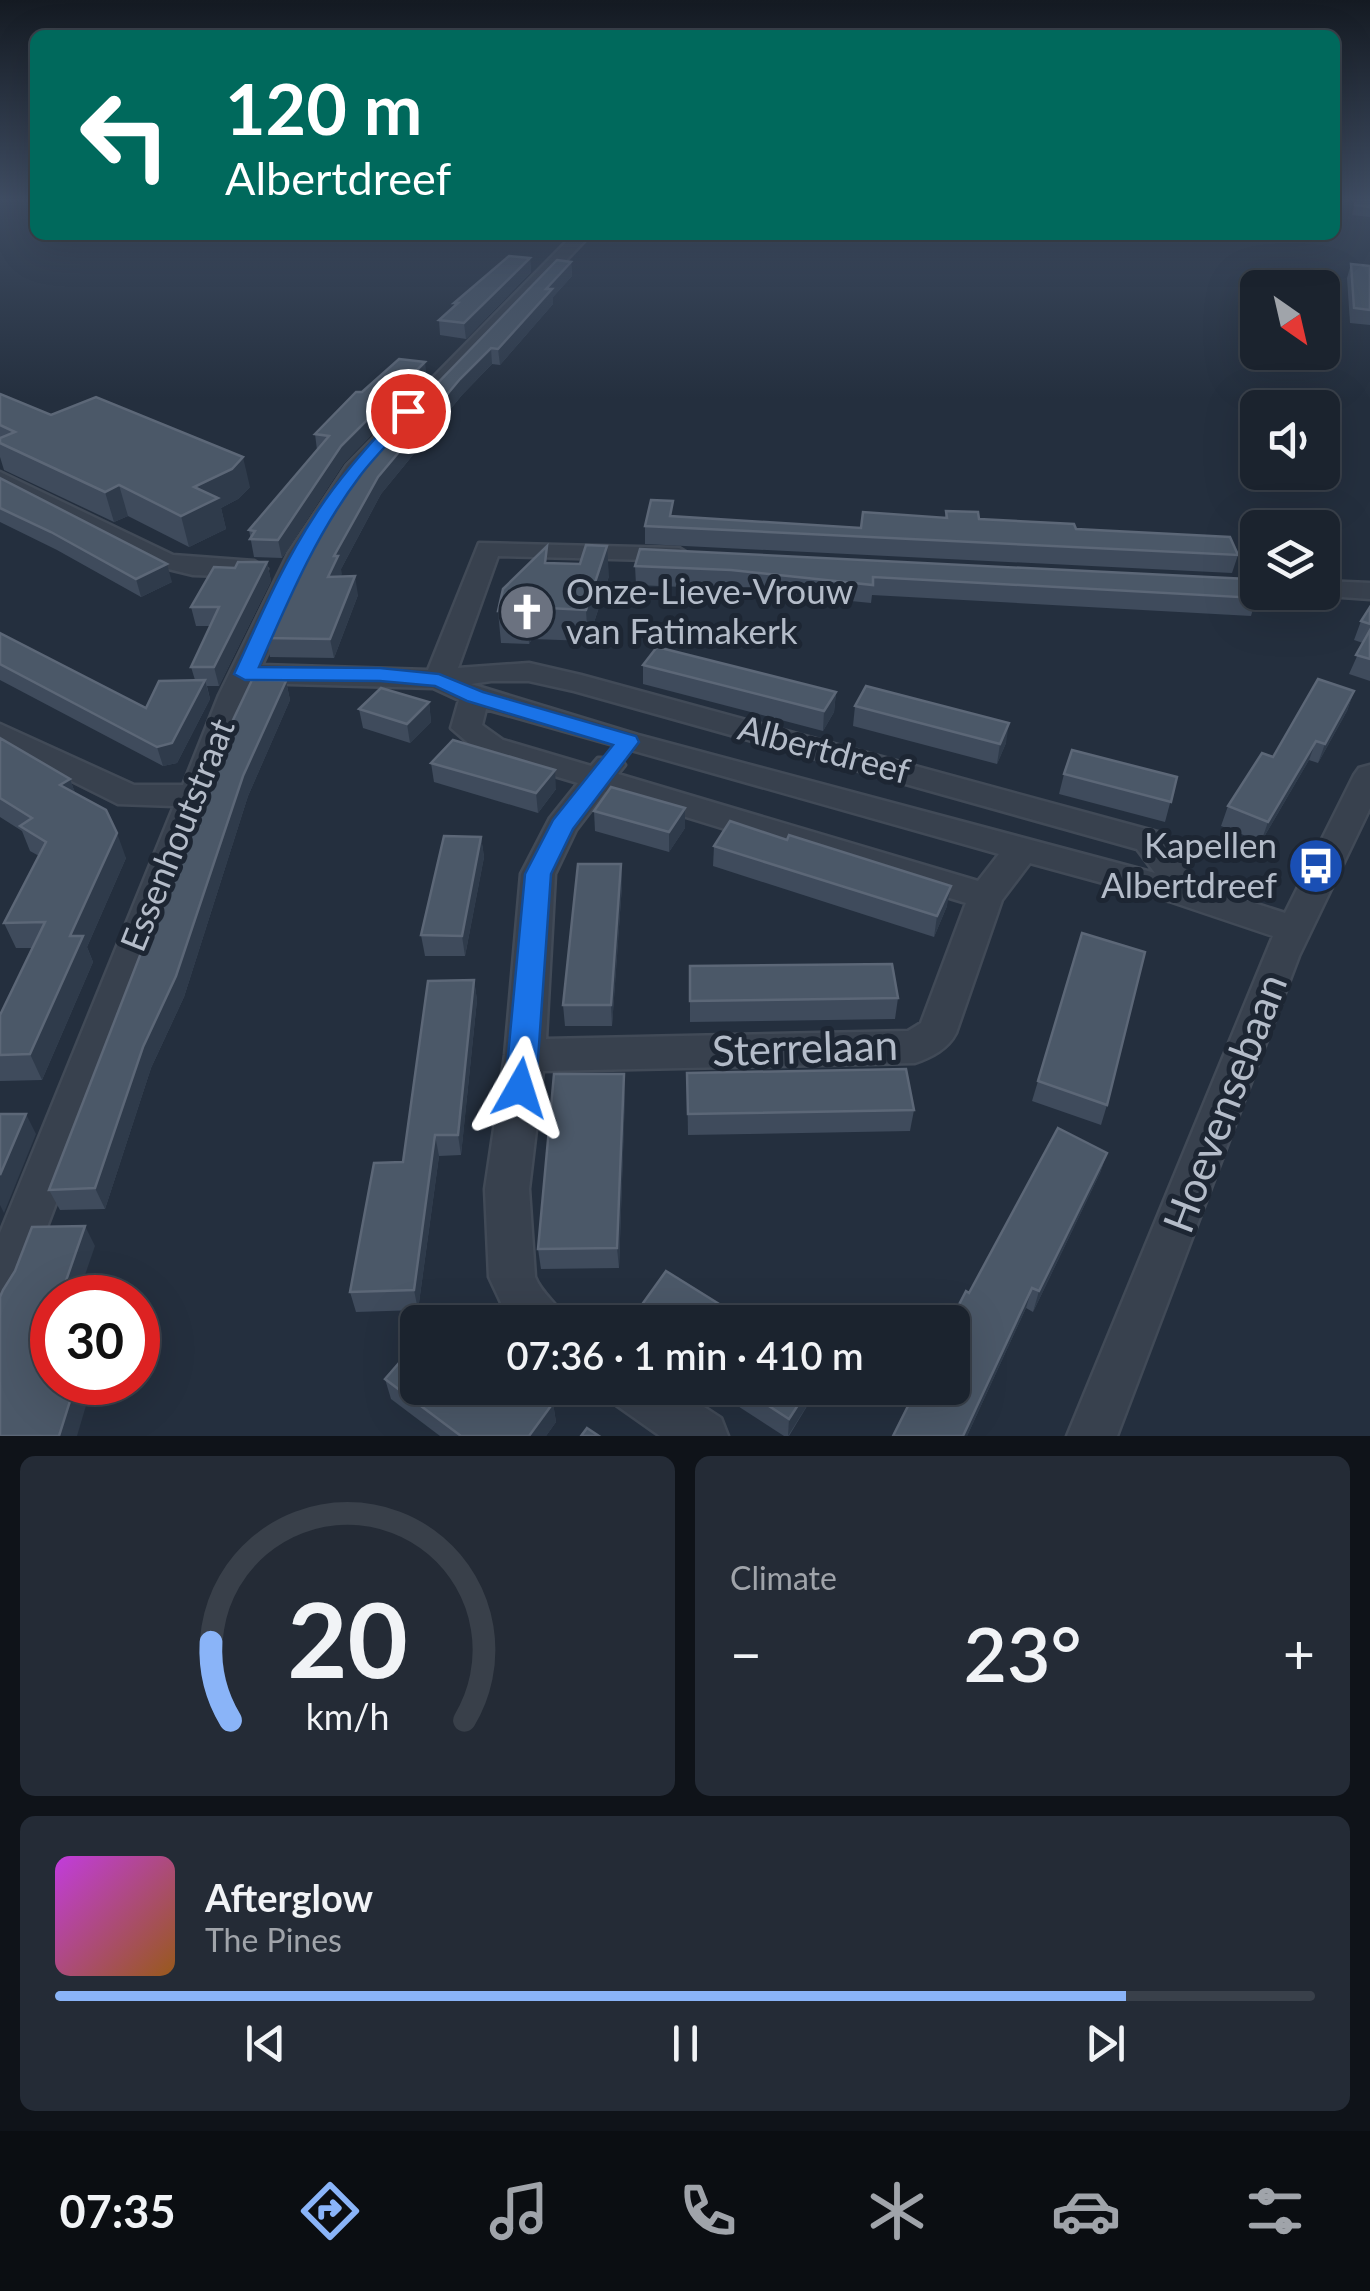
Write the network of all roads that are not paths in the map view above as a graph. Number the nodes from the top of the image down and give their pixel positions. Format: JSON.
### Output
{"nodes":[{"id":1,"x":552,"y":265,"type":"edge"},
{"id":2,"x":0,"y":479,"type":"edge"},
{"id":3,"x":704,"y":557,"type":"edge"},
{"id":4,"x":292,"y":570,"type":"junction"},
{"id":5,"x":1340,"y":590,"type":"edge"},
{"id":6,"x":1370,"y":591,"type":"edge"},
{"id":7,"x":245,"y":674,"type":"junction"},
{"id":8,"x":439,"y":680,"type":"junction"},
{"id":9,"x":475,"y":696,"type":"junction"},
{"id":10,"x":2,"y":737,"type":"edge"},
{"id":11,"x":628,"y":742,"type":"junction"},
{"id":12,"x":1370,"y":775,"type":"edge"},
{"id":13,"x":600,"y":777,"type":"junction"},
{"id":14,"x":195,"y":795,"type":"junction"},
{"id":15,"x":1022,"y":850,"type":"junction"},
{"id":16,"x":1176,"y":891,"type":"junction"},
{"id":17,"x":986,"y":896,"type":"junction"},
{"id":18,"x":1297,"y":930,"type":"junction"},
{"id":19,"x":525,"y":1055,"type":"junction"},
{"id":20,"x":0,"y":1290,"type":"edge"},
{"id":21,"x":525,"y":1305,"type":"edge"},
{"id":22,"x":657,"y":1405,"type":"edge"},
{"id":23,"x":702,"y":1436,"type":"edge"},
{"id":24,"x":1092,"y":1436,"type":"edge"}],
"edges":[{"from":1,"to":4,"type":"street","name":"Essenhoutstraat"},
{"from":2,"to":4,"type":"street"},
{"from":3,"to":8,"type":"street"},
{"from":4,"to":7,"type":"street","name":"Essenhoutstraat"},
{"from":5,"to":6,"type":"street"},
{"from":7,"to":8,"type":"street","name":"Albertdreef"},
{"from":7,"to":14,"type":"street","name":"Essenhoutstraat"},
{"from":8,"to":9,"type":"street","name":"Albertdreef"},
{"from":8,"to":16,"type":"street","name":"Albertdreef"},
{"from":9,"to":11,"type":"street","name":"Albertdreef"},
{"from":9,"to":13,"type":"street"},
{"from":10,"to":14,"type":"street"},
{"from":11,"to":13,"type":"street"},
{"from":11,"to":15,"type":"street","name":"Albertdreef"},
{"from":12,"to":18,"type":"street","name":"Hoevensebaan"},
{"from":13,"to":17,"type":"street"},
{"from":13,"to":19,"type":"street"},
{"from":14,"to":20,"type":"street","name":"Essenhoutstraat"},
{"from":15,"to":16,"type":"street","name":"Albertdreef"},
{"from":15,"to":17,"type":"street"},
{"from":16,"to":18,"type":"street","name":"Albertdreef"},
{"from":17,"to":19,"type":"street","name":"Sterrelaan"},
{"from":18,"to":24,"type":"street","name":"Hoevensebaan"},
{"from":19,"to":21,"type":"street"},
{"from":22,"to":23,"type":"street"}]}
